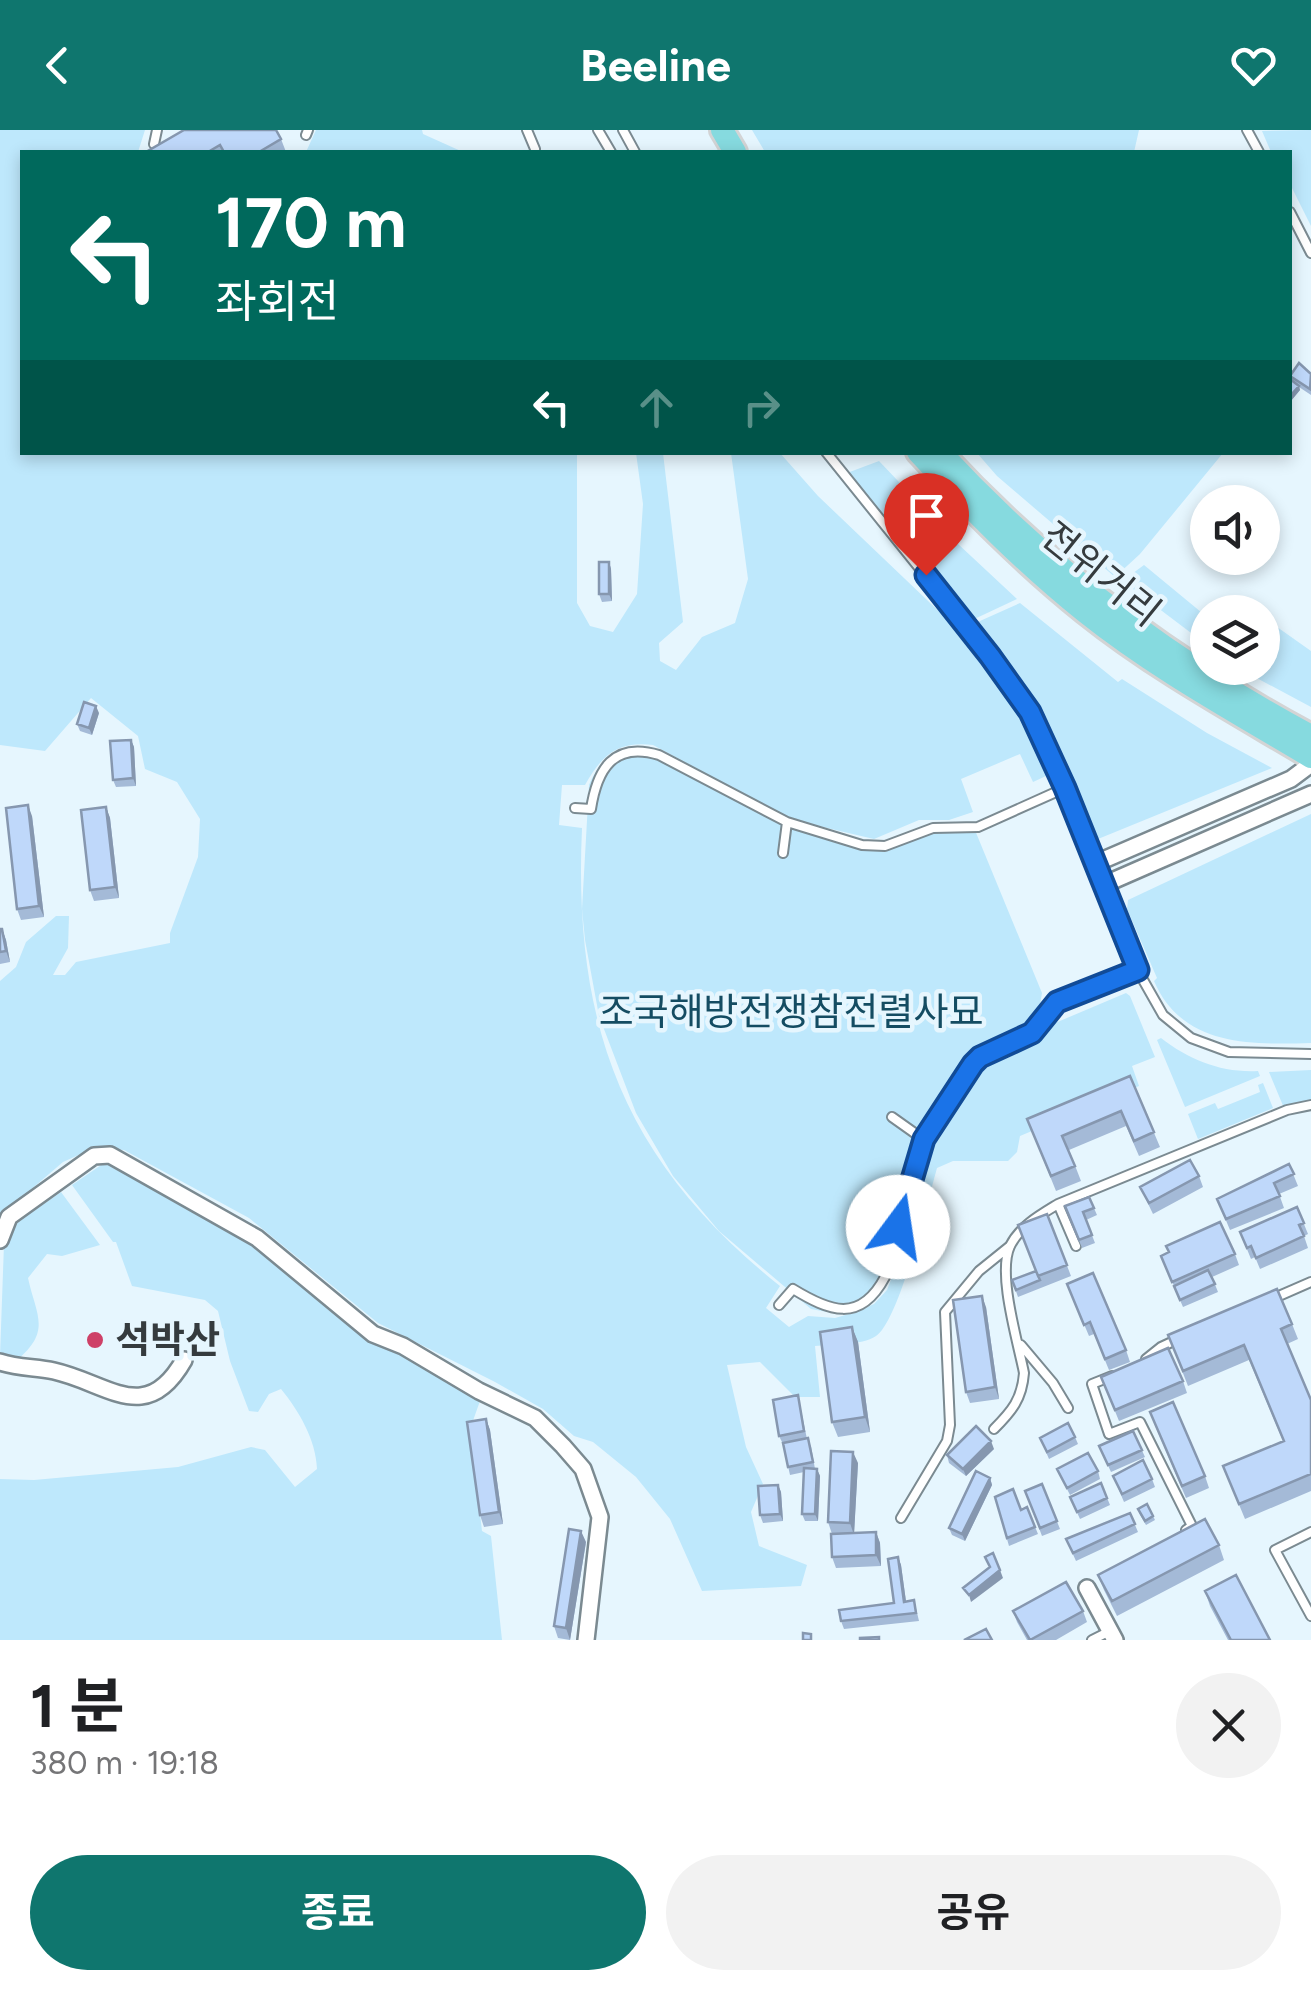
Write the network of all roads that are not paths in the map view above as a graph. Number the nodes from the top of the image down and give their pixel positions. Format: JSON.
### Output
{"nodes":[{"id":1,"x":157,"y":130,"type":"edge"},
{"id":2,"x":527,"y":130,"type":"edge"},
{"id":3,"x":154,"y":144,"type":"edge"},
{"id":4,"x":535,"y":149,"type":"dead end"},
{"id":5,"x":1292,"y":216,"type":"edge"},
{"id":6,"x":1311,"y":253,"type":"edge"},
{"id":7,"x":828,"y":455,"type":"edge"},
{"id":8,"x":921,"y":455,"type":"edge"},
{"id":9,"x":943,"y":455,"type":"edge"},
{"id":10,"x":1311,"y":736,"type":"edge"},
{"id":11,"x":1311,"y":761,"type":"edge"},
{"id":12,"x":1065,"y":788,"type":"junction"},
{"id":13,"x":1311,"y":794,"type":"edge"},
{"id":14,"x":575,"y":808,"type":"dead end"},
{"id":15,"x":787,"y":822,"type":"junction"},
{"id":16,"x":783,"y":853,"type":"dead end"},
{"id":17,"x":1094,"y":864,"type":"junction"},
{"id":18,"x":1102,"y":885,"type":"junction"},
{"id":19,"x":1138,"y":970,"type":"junction"},
{"id":20,"x":1311,"y":1054,"type":"edge"},
{"id":21,"x":1311,"y":1104,"type":"edge"},
{"id":22,"x":892,"y":1117,"type":"dead end"},
{"id":23,"x":924,"y":1139,"type":"junction"},
{"id":24,"x":1058,"y":1204,"type":"junction"},
{"id":25,"x":0,"y":1240,"type":"edge"},
{"id":26,"x":1010,"y":1246,"type":"junction"},
{"id":27,"x":1076,"y":1246,"type":"edge"},
{"id":28,"x":1311,"y":1282,"type":"edge"},
{"id":29,"x":1261,"y":1304,"type":"edge"},
{"id":30,"x":779,"y":1306,"type":"dead end"},
{"id":31,"x":1194,"y":1332,"type":"edge"},
{"id":32,"x":1018,"y":1342,"type":"junction"},
{"id":33,"x":184,"y":1360,"type":"dead end"},
{"id":34,"x":0,"y":1362,"type":"edge"},
{"id":35,"x":1138,"y":1367,"type":"edge"},
{"id":36,"x":1122,"y":1372,"type":"edge"},
{"id":37,"x":1068,"y":1408,"type":"dead end"},
{"id":38,"x":994,"y":1429,"type":"dead end"},
{"id":39,"x":901,"y":1518,"type":"dead end"},
{"id":40,"x":1311,"y":1532,"type":"edge"},
{"id":41,"x":1177,"y":1535,"type":"edge"},
{"id":42,"x":1102,"y":1579,"type":"edge"},
{"id":43,"x":1087,"y":1588,"type":"joint"},
{"id":44,"x":1311,"y":1616,"type":"edge"},
{"id":45,"x":1112,"y":1635,"type":"edge"},
{"id":46,"x":586,"y":1640,"type":"edge"},
{"id":47,"x":1092,"y":1640,"type":"edge"}],
"edges":[{"from":1,"to":3,"type":"lane"},
{"from":2,"to":4,"type":"lane"},
{"from":5,"to":6,"type":"lane"},
{"from":7,"to":12,"type":"lane"},
{"from":8,"to":11,"type":"main road","name":"전위거리"},
{"from":9,"to":10,"type":"main road","name":"전위거리"},
{"from":11,"to":17,"type":"street"},
{"from":12,"to":15,"type":"lane"},
{"from":12,"to":17,"type":"lane"},
{"from":13,"to":18,"type":"street"},
{"from":14,"to":15,"type":"lane"},
{"from":15,"to":16,"type":"lane"},
{"from":17,"to":18,"type":"lane"},
{"from":18,"to":19,"type":"lane"},
{"from":19,"to":20,"type":"lane"},
{"from":19,"to":23,"type":"lane"},
{"from":21,"to":24,"type":"lane"},
{"from":22,"to":23,"type":"lane"},
{"from":23,"to":30,"type":"lane"},
{"from":24,"to":26,"type":"lane"},
{"from":24,"to":27,"type":"lane"},
{"from":25,"to":46,"type":"street"},
{"from":26,"to":32,"type":"lane"},
{"from":26,"to":39,"type":"lane"},
{"from":28,"to":29,"type":"lane"},
{"from":31,"to":35,"type":"lane"},
{"from":32,"to":37,"type":"lane"},
{"from":32,"to":38,"type":"lane"},
{"from":33,"to":34,"type":"street"},
{"from":36,"to":41,"type":"lane"},
{"from":40,"to":44,"type":"lane"},
{"from":42,"to":43,"type":"lane"},
{"from":43,"to":45,"type":"street"},
{"from":45,"to":47,"type":"lane"}]}
